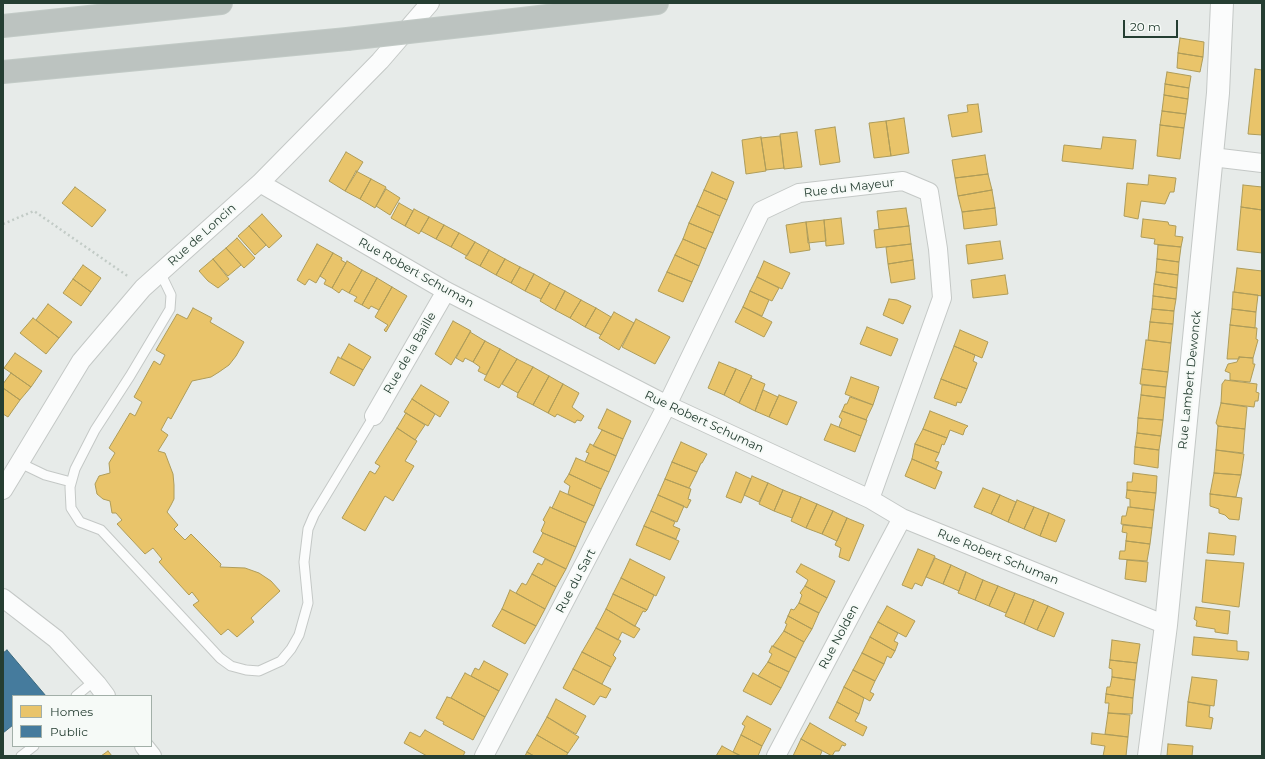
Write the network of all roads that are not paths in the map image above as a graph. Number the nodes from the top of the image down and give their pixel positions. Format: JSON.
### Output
{"nodes":[{"id":1,"x":220,"y":3,"type":"edge"},
{"id":2,"x":430,"y":3,"type":"edge"},
{"id":3,"x":657,"y":3,"type":"edge"},
{"id":4,"x":1222,"y":3,"type":"edge"},
{"id":5,"x":3,"y":26,"type":"edge"},
{"id":6,"x":3,"y":72,"type":"edge"},
{"id":7,"x":1212,"y":157,"type":"junction"},
{"id":8,"x":1262,"y":163,"type":"edge"},
{"id":9,"x":260,"y":183,"type":"junction"},
{"id":10,"x":160,"y":272,"type":"junction"},
{"id":11,"x":446,"y":291,"type":"junction"},
{"id":12,"x":667,"y":405,"type":"junction"},
{"id":13,"x":374,"y":416,"type":"joint"},
{"id":14,"x":20,"y":463,"type":"junction"},
{"id":15,"x":71,"y":482,"type":"junction"},
{"id":16,"x":3,"y":490,"type":"edge"},
{"id":17,"x":870,"y":499,"type":"junction"},
{"id":18,"x":902,"y":518,"type":"junction"},
{"id":19,"x":3,"y":598,"type":"edge"},
{"id":20,"x":1166,"y":625,"type":"junction"},
{"id":21,"x":94,"y":681,"type":"junction"},
{"id":22,"x":77,"y":695,"type":"edge"},
{"id":23,"x":105,"y":695,"type":"edge"},
{"id":24,"x":33,"y":747,"type":"edge"},
{"id":25,"x":145,"y":747,"type":"edge"},
{"id":26,"x":21,"y":756,"type":"edge"},
{"id":27,"x":152,"y":756,"type":"edge"},
{"id":28,"x":484,"y":756,"type":"edge"},
{"id":29,"x":776,"y":756,"type":"edge"},
{"id":30,"x":1149,"y":756,"type":"edge"}],
"edges":[{"from":1,"to":5,"type":"highway"},
{"from":2,"to":9,"type":"street","name":"Rue de Loncin"},
{"from":3,"to":6,"type":"highway","bridge":true},
{"from":4,"to":7,"type":"street","name":"Rue Lambert Dewonck"},
{"from":7,"to":8,"type":"street"},
{"from":7,"to":20,"type":"street","name":"Rue Lambert Dewonck"},
{"from":9,"to":10,"type":"street","name":"Rue de Loncin"},
{"from":9,"to":11,"type":"street","name":"Rue Robert Schuman"},
{"from":10,"to":14,"type":"street","name":"Rue de Loncin"},
{"from":10,"to":15,"type":"lane"},
{"from":11,"to":12,"type":"street","name":"Rue Robert Schuman"},
{"from":11,"to":13,"type":"street","name":"Rue de la Baille"},
{"from":12,"to":17,"type":"street","name":"Rue Robert Schuman"},
{"from":12,"to":17,"type":"street","name":"Rue du Mayeur"},
{"from":12,"to":28,"type":"street","name":"Rue du Sart"},
{"from":13,"to":15,"type":"lane"},
{"from":14,"to":15,"type":"lane"},
{"from":14,"to":16,"type":"street","name":"Rue de Loncin"},
{"from":17,"to":18,"type":"street","name":"Rue Robert Schuman"},
{"from":18,"to":20,"type":"street","name":"Rue Robert Schuman"},
{"from":18,"to":29,"type":"street","name":"Rue Nolden"},
{"from":19,"to":21,"type":"street"},
{"from":20,"to":30,"type":"street","name":"Rue Lambert Dewonck"},
{"from":21,"to":22,"type":"lane"},
{"from":21,"to":23,"type":"street"},
{"from":24,"to":26,"type":"lane"},
{"from":25,"to":27,"type":"street"}]}
